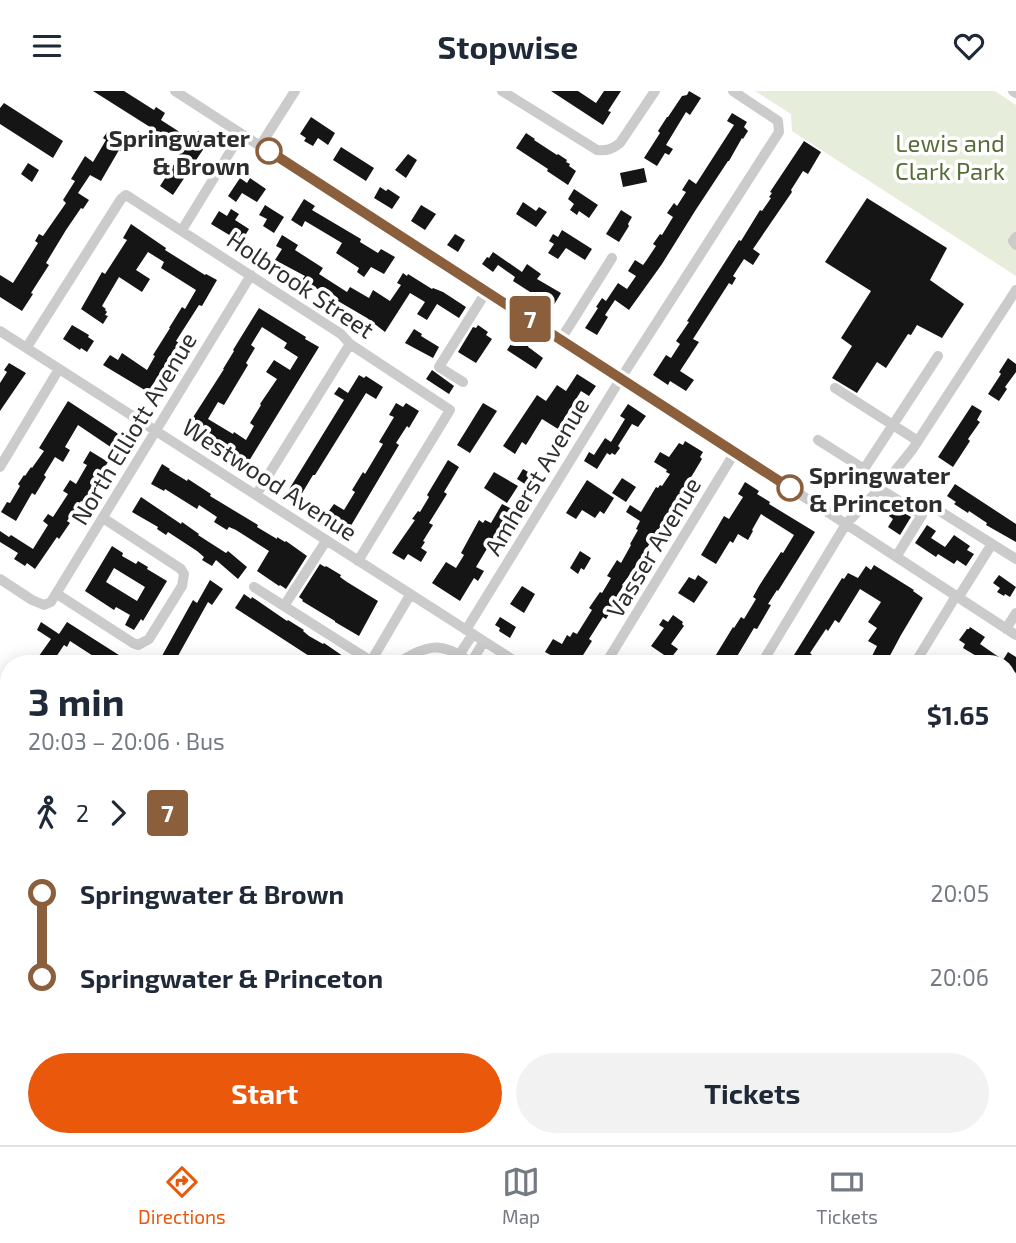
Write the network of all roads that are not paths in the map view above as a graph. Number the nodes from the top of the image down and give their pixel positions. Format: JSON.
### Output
{"nodes":[{"id":1,"x":175,"y":91,"type":"edge"},
{"id":2,"x":295,"y":91,"type":"edge"},
{"id":3,"x":502,"y":91,"type":"edge"},
{"id":4,"x":654,"y":91,"type":"edge"},
{"id":5,"x":733,"y":91,"type":"edge"},
{"id":6,"x":241,"y":134,"type":"junction"},
{"id":7,"x":260,"y":146,"type":"junction"},
{"id":8,"x":183,"y":230,"type":"junction"},
{"id":9,"x":1016,"y":237,"type":"edge"},
{"id":10,"x":1016,"y":245,"type":"edge"},
{"id":11,"x":612,"y":258,"type":"dead end"},
{"id":12,"x":251,"y":275,"type":"junction"},
{"id":13,"x":1016,"y":290,"type":"edge"},
{"id":14,"x":486,"y":292,"type":"junction"},
{"id":15,"x":0,"y":331,"type":"edge"},
{"id":16,"x":561,"y":339,"type":"junction"},
{"id":17,"x":351,"y":344,"type":"junction"},
{"id":18,"x":27,"y":347,"type":"junction"},
{"id":19,"x":938,"y":356,"type":"dead end"},
{"id":20,"x":59,"y":369,"type":"junction"},
{"id":21,"x":621,"y":378,"type":"junction"},
{"id":22,"x":463,"y":382,"type":"dead end"},
{"id":23,"x":835,"y":388,"type":"dead end"},
{"id":24,"x":893,"y":425,"type":"junction"},
{"id":25,"x":155,"y":430,"type":"junction"},
{"id":26,"x":818,"y":440,"type":"dead end"},
{"id":27,"x":918,"y":441,"type":"junction"},
{"id":28,"x":735,"y":452,"type":"junction"},
{"id":29,"x":0,"y":467,"type":"edge"},
{"id":30,"x":880,"y":489,"type":"junction"},
{"id":31,"x":256,"y":495,"type":"junction"},
{"id":32,"x":938,"y":510,"type":"dead end"},
{"id":33,"x":103,"y":517,"type":"junction"},
{"id":34,"x":846,"y":524,"type":"junction"},
{"id":35,"x":326,"y":541,"type":"junction"},
{"id":36,"x":992,"y":544,"type":"junction"},
{"id":37,"x":896,"y":557,"type":"junction"},
{"id":38,"x":1016,"y":559,"type":"edge"},
{"id":39,"x":358,"y":561,"type":"junction"},
{"id":40,"x":0,"y":579,"type":"edge"},
{"id":41,"x":254,"y":587,"type":"dead end"},
{"id":42,"x":410,"y":595,"type":"junction"},
{"id":43,"x":957,"y":597,"type":"junction"},
{"id":44,"x":54,"y":598,"type":"junction"},
{"id":45,"x":284,"y":606,"type":"junction"},
{"id":46,"x":1016,"y":613,"type":"edge"},
{"id":47,"x":470,"y":632,"type":"junction"},
{"id":48,"x":1011,"y":632,"type":"edge"},
{"id":49,"x":484,"y":642,"type":"junction"},
{"id":50,"x":360,"y":655,"type":"edge"},
{"id":51,"x":376,"y":655,"type":"edge"},
{"id":52,"x":411,"y":655,"type":"edge"},
{"id":53,"x":459,"y":655,"type":"joint"},
{"id":54,"x":476,"y":655,"type":"edge"},
{"id":55,"x":505,"y":655,"type":"edge"},
{"id":56,"x":611,"y":655,"type":"edge"},
{"id":57,"x":767,"y":655,"type":"edge"},
{"id":58,"x":920,"y":655,"type":"edge"}],
"edges":[{"from":1,"to":6,"type":"street"},
{"from":2,"to":7,"type":"street"},
{"from":3,"to":4,"type":"street"},
{"from":5,"to":21,"type":"street","name":"Amherst Avenue"},
{"from":6,"to":7,"type":"street"},
{"from":6,"to":8,"type":"street"},
{"from":7,"to":14,"type":"street"},
{"from":8,"to":12,"type":"street","name":"Holbrook Street"},
{"from":8,"to":18,"type":"street","name":"Holbrook Street"},
{"from":9,"to":10,"type":"street"},
{"from":11,"to":16,"type":"street"},
{"from":12,"to":17,"type":"street","name":"Holbrook Street"},
{"from":12,"to":25,"type":"street","name":"North Elliott Avenue"},
{"from":13,"to":27,"type":"street"},
{"from":14,"to":16,"type":"street"},
{"from":14,"to":22,"type":"street"},
{"from":15,"to":18,"type":"street","name":"Westwood Avenue"},
{"from":16,"to":21,"type":"street"},
{"from":17,"to":31,"type":"street"},
{"from":17,"to":39,"type":"street","name":"Holbrook Street"},
{"from":18,"to":20,"type":"street","name":"Westwood Avenue"},
{"from":19,"to":24,"type":"street"},
{"from":20,"to":25,"type":"street","name":"Westwood Avenue"},
{"from":20,"to":29,"type":"street"},
{"from":21,"to":28,"type":"street"},
{"from":21,"to":47,"type":"street","name":"Amherst Avenue"},
{"from":23,"to":24,"type":"street"},
{"from":24,"to":26,"type":"street"},
{"from":24,"to":27,"type":"street"},
{"from":25,"to":31,"type":"street","name":"Westwood Avenue"},
{"from":25,"to":33,"type":"street","name":"North Elliott Avenue"},
{"from":27,"to":30,"type":"street"},
{"from":28,"to":34,"type":"street"},
{"from":28,"to":56,"type":"street","name":"Vasser Avenue"},
{"from":30,"to":34,"type":"street"},
{"from":30,"to":37,"type":"street"},
{"from":31,"to":35,"type":"street","name":"Westwood Avenue"},
{"from":32,"to":36,"type":"street"},
{"from":33,"to":44,"type":"street","name":"North Elliott Avenue"},
{"from":33,"to":44,"type":"street"},
{"from":34,"to":37,"type":"street"},
{"from":34,"to":57,"type":"street"},
{"from":35,"to":39,"type":"street","name":"Westwood Avenue"},
{"from":35,"to":45,"type":"street"},
{"from":36,"to":38,"type":"street"},
{"from":36,"to":43,"type":"street"},
{"from":37,"to":43,"type":"street"},
{"from":39,"to":42,"type":"street","name":"Westwood Avenue"},
{"from":40,"to":44,"type":"street"},
{"from":41,"to":45,"type":"street"},
{"from":42,"to":47,"type":"street","name":"Westwood Avenue"},
{"from":42,"to":51,"type":"street"},
{"from":43,"to":48,"type":"street"},
{"from":43,"to":58,"type":"street"},
{"from":45,"to":50,"type":"street"},
{"from":46,"to":48,"type":"street"},
{"from":47,"to":49,"type":"street","name":"Westwood Avenue"},
{"from":47,"to":53,"type":"street","name":"Amherst Avenue"},
{"from":49,"to":54,"type":"street"},
{"from":49,"to":55,"type":"street","name":"Westwood Avenue"},
{"from":52,"to":53,"type":"street"}]}
